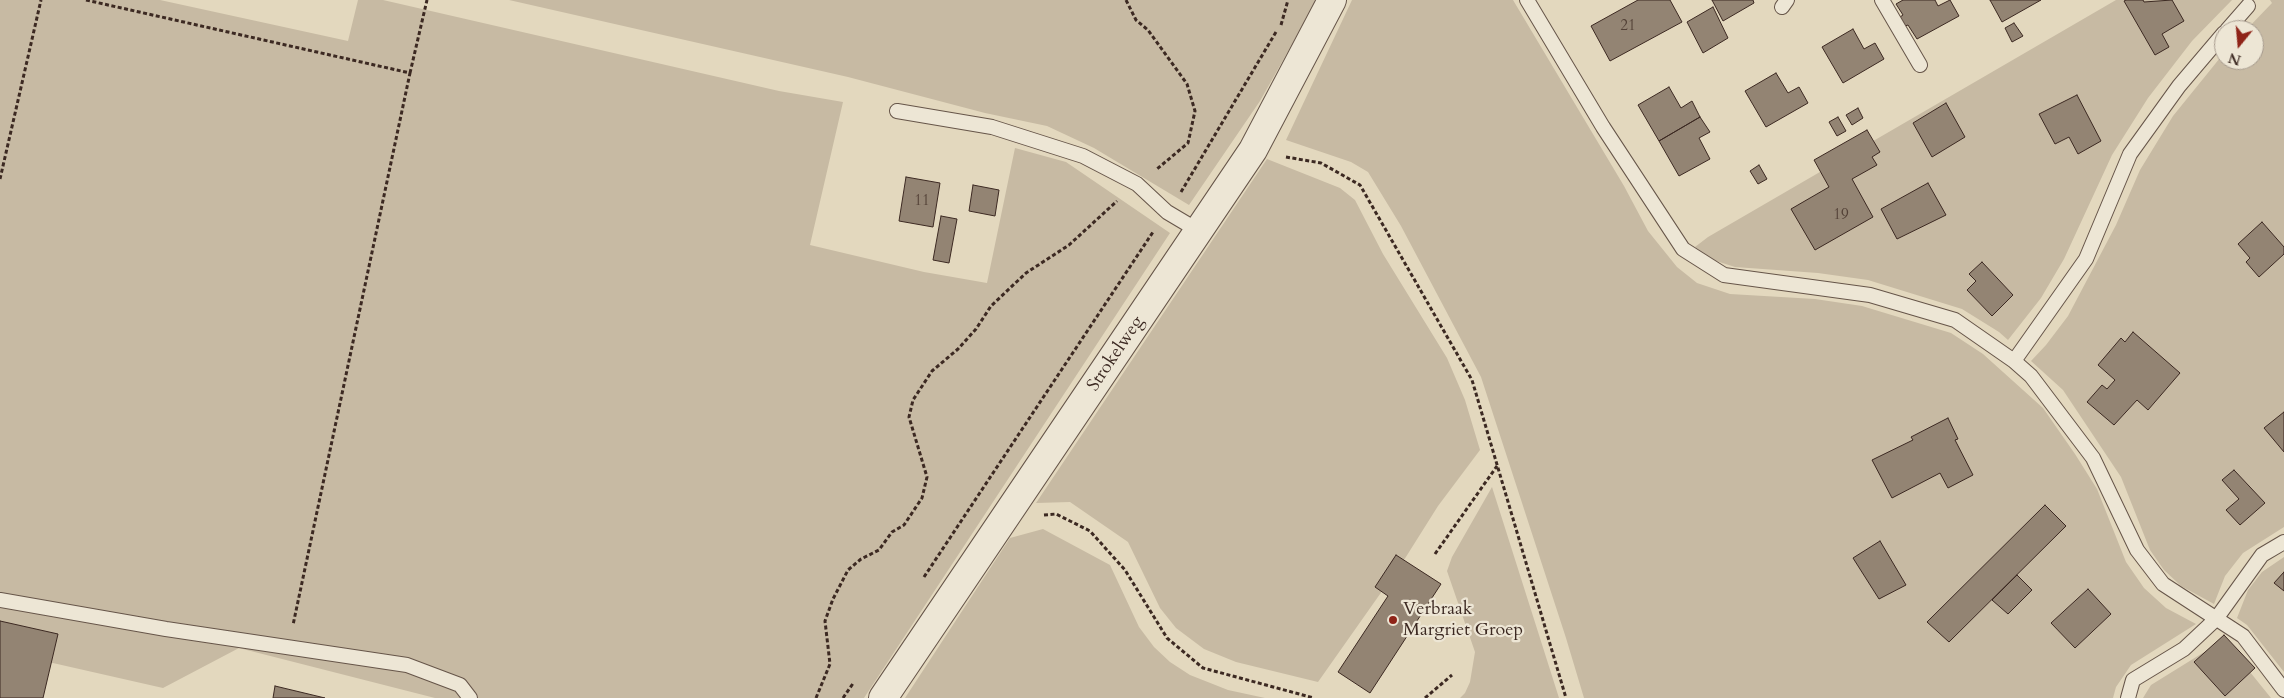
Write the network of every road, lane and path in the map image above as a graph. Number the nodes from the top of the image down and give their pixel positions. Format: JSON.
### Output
{"nodes":[{"id":1,"x":41,"y":0,"type":"edge"},
{"id":2,"x":86,"y":0,"type":"edge"},
{"id":3,"x":427,"y":0,"type":"edge"},
{"id":4,"x":1126,"y":0,"type":"edge"},
{"id":5,"x":1288,"y":0,"type":"edge"},
{"id":6,"x":1332,"y":0,"type":"edge"},
{"id":7,"x":1527,"y":0,"type":"edge"},
{"id":8,"x":1882,"y":0,"type":"edge"},
{"id":9,"x":2248,"y":6,"type":"dead end"},
{"id":10,"x":2236,"y":20,"type":"edge"},
{"id":11,"x":2214,"y":45,"type":"edge"},
{"id":12,"x":1920,"y":65,"type":"dead end"},
{"id":13,"x":410,"y":73,"type":"junction"},
{"id":14,"x":897,"y":111,"type":"dead end"},
{"id":15,"x":1253,"y":150,"type":"junction"},
{"id":16,"x":0,"y":179,"type":"edge"},
{"id":17,"x":1137,"y":184,"type":"junction"},
{"id":18,"x":1167,"y":212,"type":"junction"},
{"id":19,"x":1199,"y":231,"type":"junction"},
{"id":20,"x":2014,"y":361,"type":"junction"},
{"id":21,"x":1497,"y":465,"type":"junction"},
{"id":22,"x":1004,"y":519,"type":"junction"},
{"id":23,"x":2284,"y":542,"type":"edge"},
{"id":24,"x":1435,"y":554,"type":"dead end"},
{"id":25,"x":919,"y":584,"type":"dead end"},
{"id":26,"x":0,"y":600,"type":"edge"},
{"id":27,"x":2216,"y":618,"type":"junction"},
{"id":28,"x":289,"y":647,"type":"junction"},
{"id":29,"x":860,"y":674,"type":"dead end"},
{"id":30,"x":1452,"y":675,"type":"dead end"},
{"id":31,"x":2284,"y":690,"type":"edge"},
{"id":32,"x":470,"y":698,"type":"edge"},
{"id":33,"x":816,"y":698,"type":"edge"},
{"id":34,"x":843,"y":698,"type":"edge"},
{"id":35,"x":883,"y":698,"type":"edge"},
{"id":36,"x":1314,"y":698,"type":"edge"},
{"id":37,"x":1425,"y":698,"type":"edge"},
{"id":38,"x":1566,"y":698,"type":"edge"},
{"id":39,"x":2128,"y":698,"type":"edge"}],
"edges":[{"from":1,"to":16,"type":"path"},
{"from":2,"to":13,"type":"path"},
{"from":3,"to":13,"type":"path"},
{"from":4,"to":17,"type":"path"},
{"from":5,"to":18,"type":"path"},
{"from":6,"to":15,"type":"street","name":"Strokelweg"},
{"from":7,"to":20,"type":"lane"},
{"from":8,"to":12,"type":"lane"},
{"from":9,"to":10,"type":"lane"},
{"from":11,"to":20,"type":"lane"},
{"from":13,"to":28,"type":"path"},
{"from":14,"to":17,"type":"lane"},
{"from":15,"to":19,"type":"street","name":"Strokelweg"},
{"from":15,"to":21,"type":"path"},
{"from":17,"to":18,"type":"lane"},
{"from":17,"to":33,"type":"path"},
{"from":18,"to":19,"type":"lane"},
{"from":18,"to":25,"type":"path"},
{"from":19,"to":22,"type":"street","name":"Strokelweg"},
{"from":20,"to":27,"type":"lane"},
{"from":21,"to":24,"type":"path"},
{"from":21,"to":38,"type":"path"},
{"from":22,"to":35,"type":"street","name":"Strokelweg"},
{"from":22,"to":36,"type":"path"},
{"from":23,"to":27,"type":"lane"},
{"from":26,"to":28,"type":"lane"},
{"from":27,"to":31,"type":"lane"},
{"from":27,"to":39,"type":"lane"},
{"from":28,"to":32,"type":"lane"},
{"from":29,"to":34,"type":"path"},
{"from":30,"to":37,"type":"path"}]}
